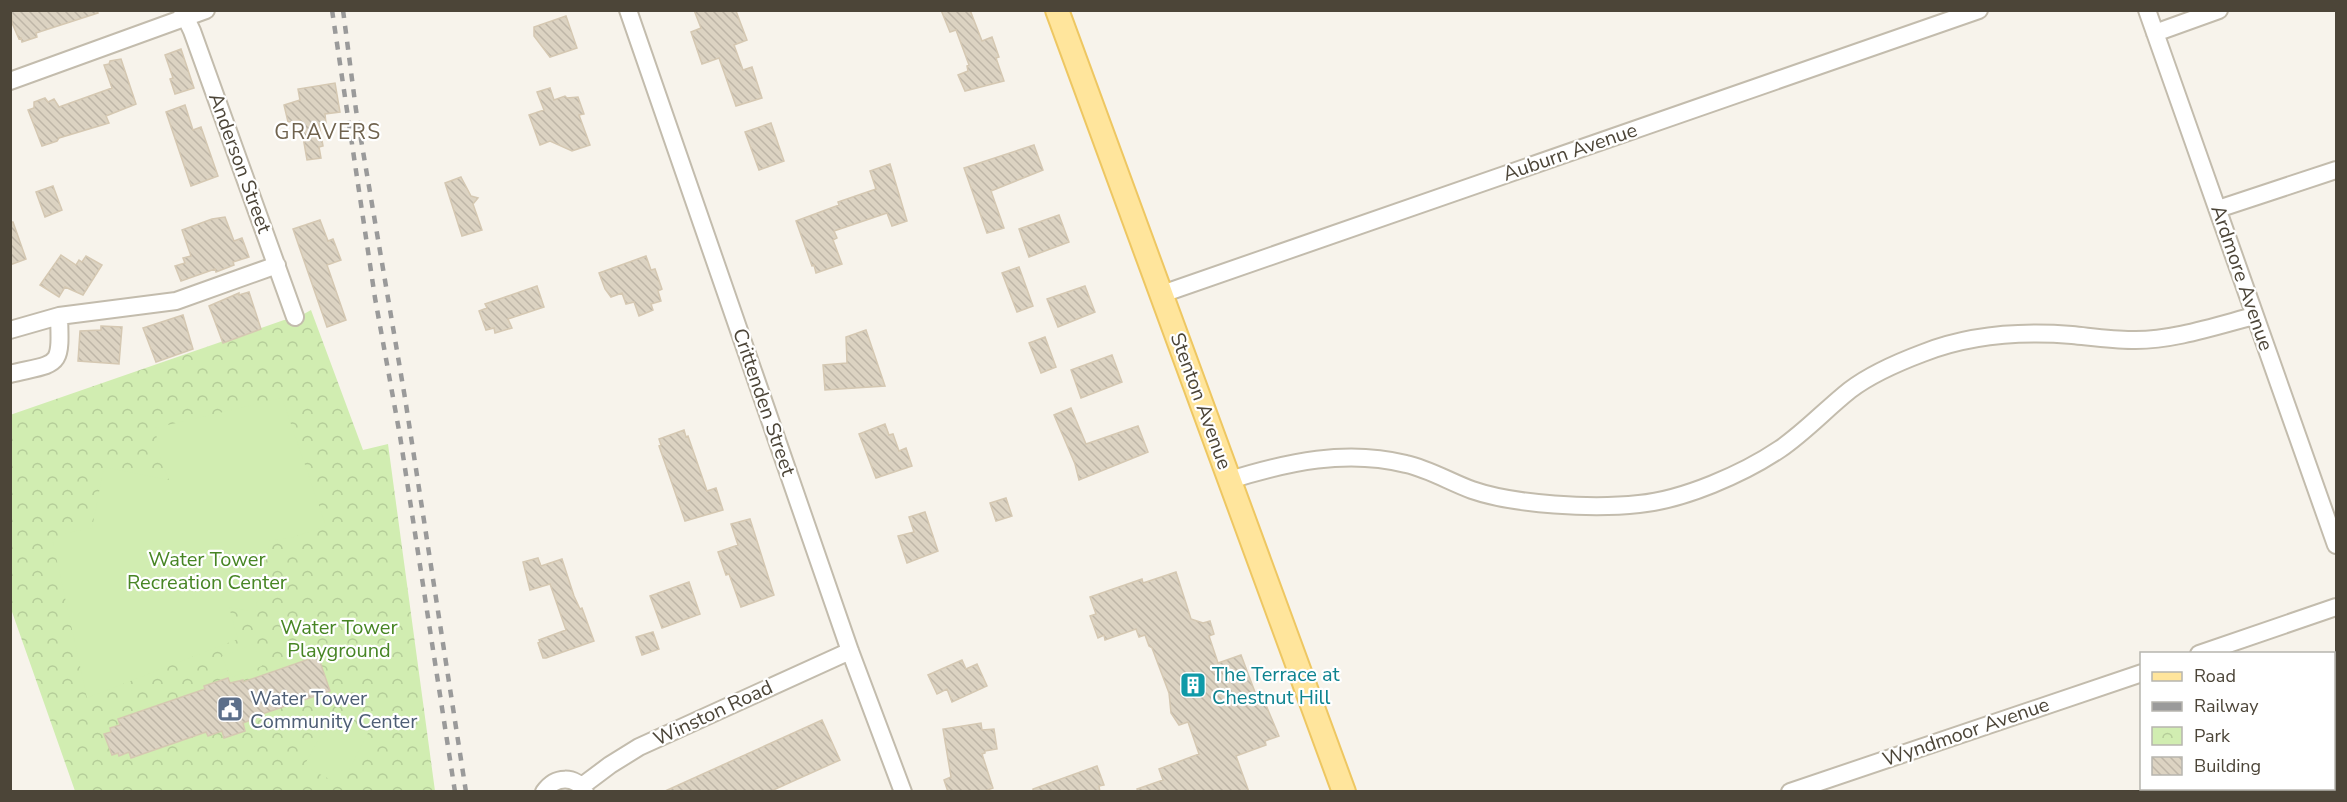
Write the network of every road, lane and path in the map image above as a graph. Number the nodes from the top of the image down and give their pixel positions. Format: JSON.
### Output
{"nodes":[{"id":1,"x":206,"y":10,"type":"edge"},
{"id":2,"x":627,"y":10,"type":"edge"},
{"id":3,"x":1057,"y":10,"type":"edge"},
{"id":4,"x":1979,"y":10,"type":"edge"},
{"id":5,"x":2147,"y":10,"type":"edge"},
{"id":6,"x":2219,"y":10,"type":"edge"},
{"id":7,"x":184,"y":14,"type":"edge"},
{"id":8,"x":2155,"y":33,"type":"junction"},
{"id":9,"x":10,"y":81,"type":"edge"},
{"id":10,"x":2337,"y":170,"type":"edge"},
{"id":11,"x":2218,"y":209,"type":"junction"},
{"id":12,"x":277,"y":265,"type":"junction"},
{"id":13,"x":1161,"y":294,"type":"junction"},
{"id":14,"x":59,"y":316,"type":"junction"},
{"id":15,"x":2254,"y":316,"type":"junction"},
{"id":16,"x":295,"y":318,"type":"dead end"},
{"id":17,"x":10,"y":330,"type":"edge"},
{"id":18,"x":10,"y":374,"type":"edge"},
{"id":19,"x":1230,"y":480,"type":"junction"},
{"id":20,"x":2337,"y":545,"type":"edge"},
{"id":21,"x":2337,"y":607,"type":"edge"},
{"id":22,"x":850,"y":651,"type":"junction"},
{"id":23,"x":2205,"y":652,"type":"edge"},
{"id":24,"x":2140,"y":674,"type":"edge"},
{"id":25,"x":584,"y":789,"type":"edge"},
{"id":26,"x":544,"y":792,"type":"edge"},
{"id":27,"x":903,"y":792,"type":"edge"},
{"id":28,"x":1344,"y":792,"type":"edge"},
{"id":29,"x":1790,"y":792,"type":"edge"}],
"edges":[{"from":1,"to":7,"type":"street"},
{"from":2,"to":22,"type":"street","name":"Crittenden Street"},
{"from":3,"to":13,"type":"main road","name":"Stenton Avenue"},
{"from":4,"to":13,"type":"street","name":"Auburn Avenue"},
{"from":5,"to":8,"type":"street","name":"Ardmore Avenue"},
{"from":6,"to":8,"type":"street"},
{"from":7,"to":9,"type":"street"},
{"from":7,"to":12,"type":"street","name":"Anderson Street"},
{"from":8,"to":11,"type":"street","name":"Ardmore Avenue"},
{"from":10,"to":11,"type":"street"},
{"from":11,"to":15,"type":"street","name":"Ardmore Avenue"},
{"from":12,"to":14,"type":"street"},
{"from":12,"to":16,"type":"street","name":"Anderson Street"},
{"from":13,"to":19,"type":"main road","name":"Stenton Avenue"},
{"from":14,"to":17,"type":"street"},
{"from":14,"to":18,"type":"street"},
{"from":15,"to":19,"type":"street"},
{"from":15,"to":20,"type":"street","name":"Ardmore Avenue"},
{"from":19,"to":28,"type":"main road","name":"Stenton Avenue"},
{"from":21,"to":23,"type":"street"},
{"from":22,"to":25,"type":"street","name":"Winston Road"},
{"from":22,"to":27,"type":"street","name":"Crittenden Street"},
{"from":24,"to":29,"type":"street","name":"Wyndmoor Avenue"},
{"from":25,"to":26,"type":"street","name":"Winston Road"}]}
